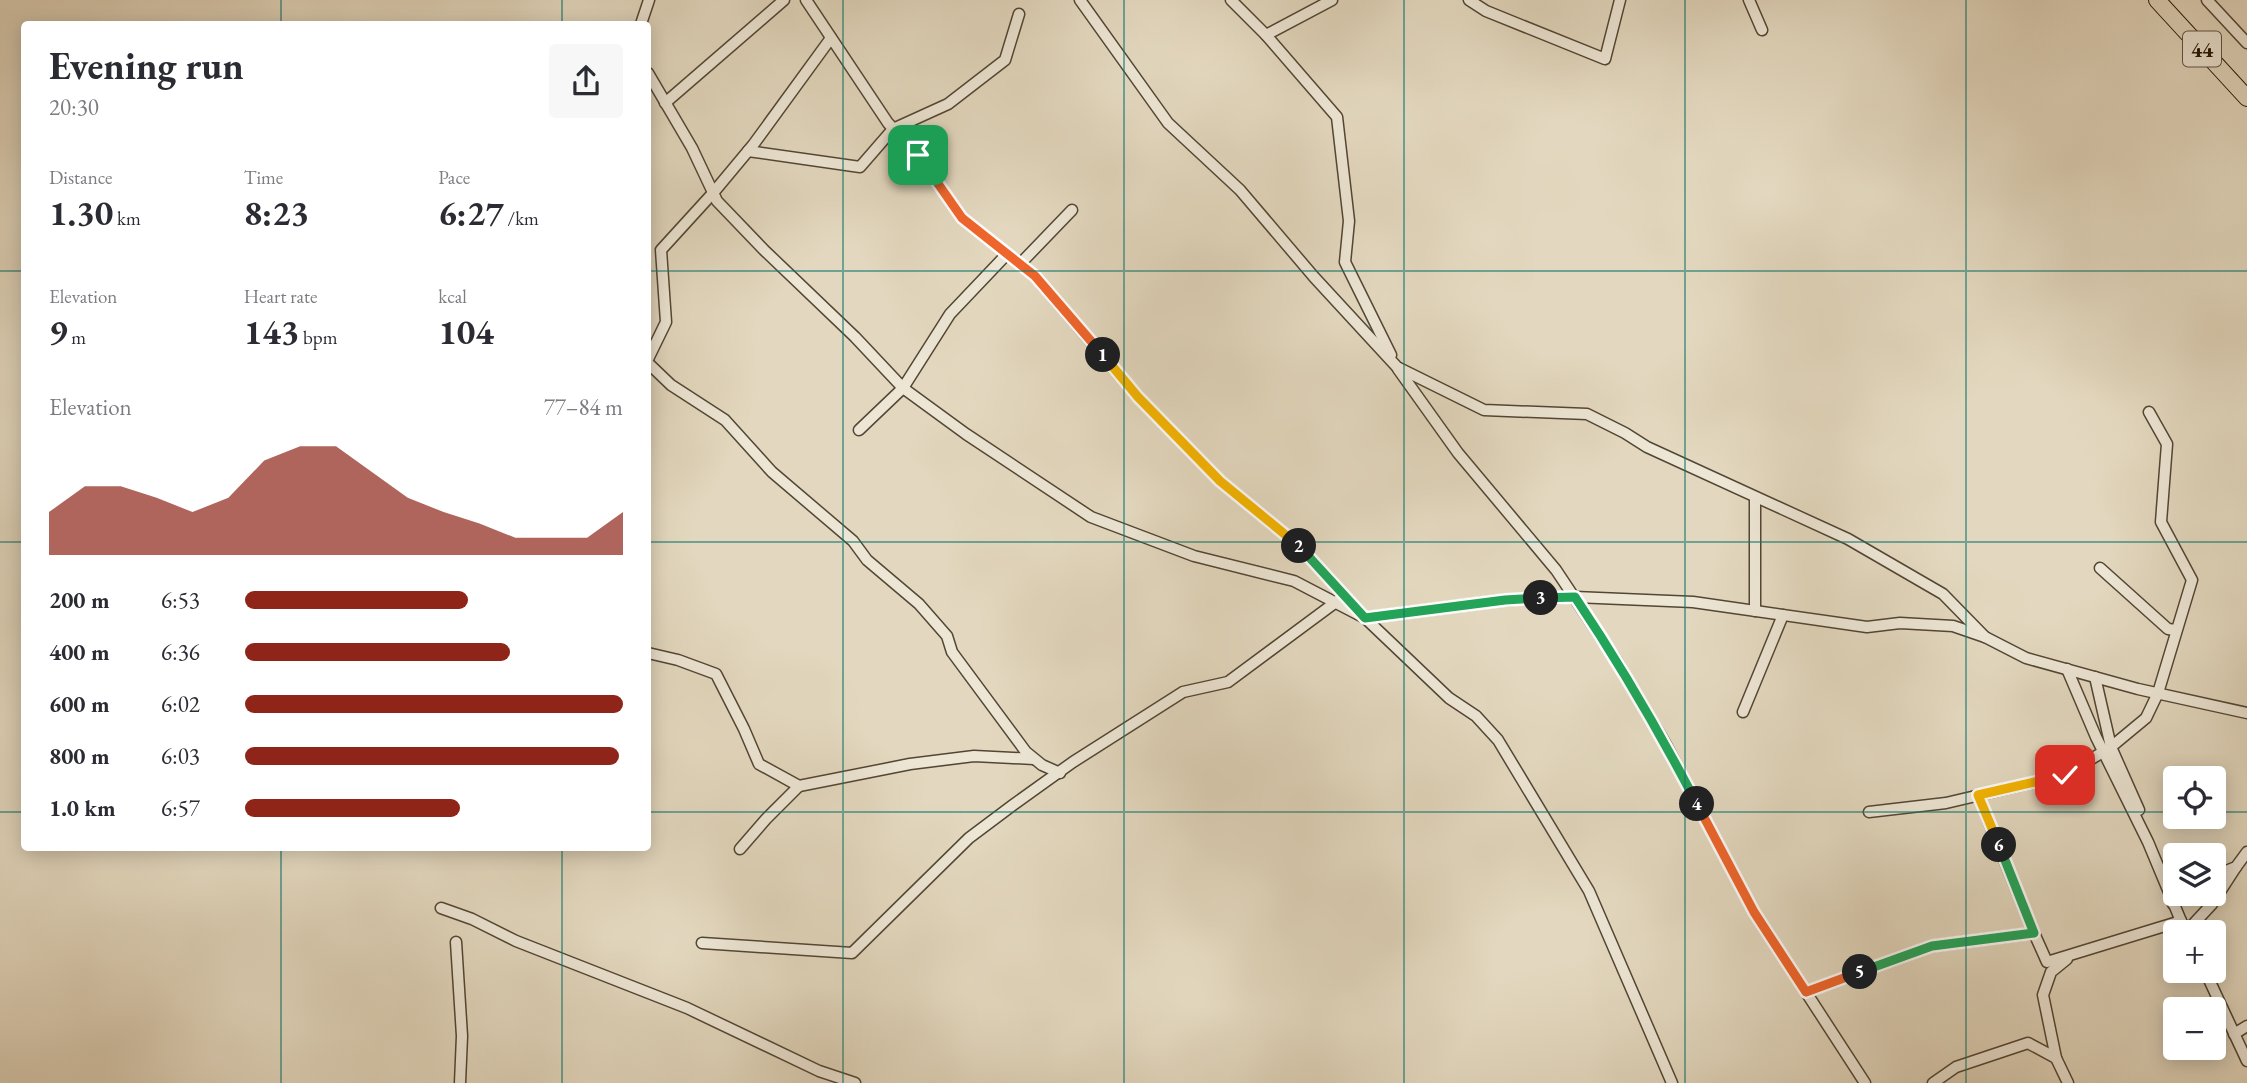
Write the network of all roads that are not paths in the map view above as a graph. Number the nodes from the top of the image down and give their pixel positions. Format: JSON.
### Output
{"nodes":[{"id":1,"x":649,"y":0,"type":"edge"},
{"id":2,"x":784,"y":0,"type":"edge"},
{"id":3,"x":806,"y":0,"type":"edge"},
{"id":4,"x":1080,"y":0,"type":"edge"},
{"id":5,"x":1231,"y":0,"type":"edge"},
{"id":6,"x":1332,"y":0,"type":"edge"},
{"id":7,"x":1469,"y":0,"type":"edge"},
{"id":8,"x":1620,"y":0,"type":"edge"},
{"id":9,"x":1749,"y":0,"type":"edge"},
{"id":10,"x":2157,"y":0,"type":"edge"},
{"id":11,"x":2207,"y":0,"type":"edge"},
{"id":12,"x":1019,"y":14,"type":"dead end"},
{"id":13,"x":642,"y":21,"type":"edge"},
{"id":14,"x":1762,"y":30,"type":"dead end"},
{"id":15,"x":1266,"y":34,"type":"junction"},
{"id":16,"x":831,"y":38,"type":"junction"},
{"id":17,"x":2247,"y":43,"type":"edge"},
{"id":18,"x":651,"y":78,"type":"edge"},
{"id":19,"x":2247,"y":98,"type":"edge"},
{"id":20,"x":665,"y":103,"type":"junction"},
{"id":21,"x":893,"y":129,"type":"junction"},
{"id":22,"x":748,"y":151,"type":"junction"},
{"id":23,"x":713,"y":193,"type":"junction"},
{"id":24,"x":1072,"y":210,"type":"dead end"},
{"id":25,"x":1007,"y":254,"type":"junction"},
{"id":26,"x":1020,"y":264,"type":"junction"},
{"id":27,"x":651,"y":354,"type":"edge"},
{"id":28,"x":651,"y":364,"type":"edge"},
{"id":29,"x":1397,"y":367,"type":"junction"},
{"id":30,"x":903,"y":388,"type":"junction"},
{"id":31,"x":2149,"y":412,"type":"dead end"},
{"id":32,"x":859,"y":430,"type":"dead end"},
{"id":33,"x":1755,"y":498,"type":"junction"},
{"id":34,"x":2100,"y":568,"type":"dead end"},
{"id":35,"x":1575,"y":597,"type":"junction"},
{"id":36,"x":1340,"y":599,"type":"junction"},
{"id":37,"x":1755,"y":611,"type":"junction"},
{"id":38,"x":1783,"y":615,"type":"junction"},
{"id":39,"x":1365,"y":618,"type":"junction"},
{"id":40,"x":2176,"y":630,"type":"junction"},
{"id":41,"x":1985,"y":637,"type":"junction"},
{"id":42,"x":651,"y":654,"type":"edge"},
{"id":43,"x":2067,"y":669,"type":"junction"},
{"id":44,"x":2095,"y":677,"type":"junction"},
{"id":45,"x":2158,"y":693,"type":"junction"},
{"id":46,"x":1743,"y":712,"type":"dead end"},
{"id":47,"x":2247,"y":713,"type":"edge"},
{"id":48,"x":2107,"y":749,"type":"junction"},
{"id":49,"x":1034,"y":759,"type":"junction"},
{"id":50,"x":1060,"y":773,"type":"junction"},
{"id":51,"x":799,"y":786,"type":"junction"},
{"id":52,"x":1978,"y":795,"type":"junction"},
{"id":53,"x":1869,"y":812,"type":"dead end"},
{"id":54,"x":740,"y":849,"type":"dead end"},
{"id":55,"x":2247,"y":852,"type":"edge"},
{"id":56,"x":2236,"y":867,"type":"junction"},
{"id":57,"x":2226,"y":871,"type":"edge"},
{"id":58,"x":2163,"y":878,"type":"edge"},
{"id":59,"x":442,"y":908,"type":"dead end"},
{"id":60,"x":2194,"y":920,"type":"edge"},
{"id":61,"x":2034,"y":933,"type":"junction"},
{"id":62,"x":2163,"y":934,"type":"edge"},
{"id":63,"x":456,"y":942,"type":"dead end"},
{"id":64,"x":702,"y":943,"type":"dead end"},
{"id":65,"x":2072,"y":955,"type":"junction"},
{"id":66,"x":2210,"y":983,"type":"edge"},
{"id":67,"x":1806,"y":992,"type":"junction"},
{"id":68,"x":2247,"y":1026,"type":"edge"},
{"id":69,"x":2234,"y":1034,"type":"junction"},
{"id":70,"x":2056,"y":1058,"type":"junction"},
{"id":71,"x":2247,"y":1061,"type":"edge"},
{"id":72,"x":460,"y":1083,"type":"edge"},
{"id":73,"x":855,"y":1083,"type":"edge"},
{"id":74,"x":1672,"y":1083,"type":"edge"},
{"id":75,"x":1865,"y":1083,"type":"edge"},
{"id":76,"x":1933,"y":1083,"type":"edge"},
{"id":77,"x":2068,"y":1083,"type":"edge"}],
"edges":[{"from":1,"to":13,"type":"street"},
{"from":2,"to":20,"type":"street"},
{"from":3,"to":16,"type":"street"},
{"from":4,"to":29,"type":"street"},
{"from":5,"to":15,"type":"street"},
{"from":6,"to":15,"type":"street"},
{"from":7,"to":8,"type":"street"},
{"from":9,"to":14,"type":"street"},
{"from":10,"to":19,"type":"main road","number":"44"},
{"from":11,"to":17,"type":"street","number":"44"},
{"from":12,"to":21,"type":"street"},
{"from":15,"to":29,"type":"street"},
{"from":16,"to":21,"type":"street"},
{"from":16,"to":22,"type":"street"},
{"from":18,"to":20,"type":"street"},
{"from":20,"to":23,"type":"street"},
{"from":21,"to":22,"type":"street"},
{"from":21,"to":25,"type":"street"},
{"from":22,"to":23,"type":"street"},
{"from":23,"to":27,"type":"street"},
{"from":23,"to":30,"type":"street"},
{"from":24,"to":26,"type":"street"},
{"from":25,"to":26,"type":"street"},
{"from":25,"to":30,"type":"street"},
{"from":26,"to":36,"type":"street"},
{"from":28,"to":49,"type":"street"},
{"from":29,"to":33,"type":"street"},
{"from":29,"to":35,"type":"street"},
{"from":30,"to":32,"type":"street"},
{"from":30,"to":36,"type":"street"},
{"from":31,"to":40,"type":"street"},
{"from":33,"to":37,"type":"street"},
{"from":33,"to":41,"type":"street"},
{"from":34,"to":40,"type":"street"},
{"from":35,"to":37,"type":"street"},
{"from":35,"to":39,"type":"street"},
{"from":35,"to":67,"type":"street"},
{"from":36,"to":39,"type":"street"},
{"from":36,"to":50,"type":"street"},
{"from":37,"to":38,"type":"street"},
{"from":38,"to":41,"type":"street"},
{"from":38,"to":46,"type":"street"},
{"from":39,"to":74,"type":"street"},
{"from":40,"to":45,"type":"street"},
{"from":41,"to":43,"type":"street"},
{"from":42,"to":51,"type":"street"},
{"from":43,"to":44,"type":"street"},
{"from":43,"to":48,"type":"street"},
{"from":44,"to":45,"type":"street"},
{"from":44,"to":48,"type":"street"},
{"from":45,"to":47,"type":"street"},
{"from":45,"to":48,"type":"street"},
{"from":48,"to":52,"type":"street"},
{"from":48,"to":58,"type":"street"},
{"from":49,"to":50,"type":"street"},
{"from":49,"to":51,"type":"street"},
{"from":50,"to":64,"type":"street"},
{"from":51,"to":54,"type":"street"},
{"from":52,"to":53,"type":"street"},
{"from":52,"to":61,"type":"street"},
{"from":55,"to":56,"type":"street"},
{"from":56,"to":57,"type":"street"},
{"from":56,"to":60,"type":"street"},
{"from":59,"to":73,"type":"street"},
{"from":61,"to":65,"type":"street"},
{"from":61,"to":67,"type":"street"},
{"from":62,"to":65,"type":"street"},
{"from":63,"to":72,"type":"street"},
{"from":65,"to":70,"type":"street"},
{"from":66,"to":69,"type":"street"},
{"from":67,"to":75,"type":"street"},
{"from":68,"to":69,"type":"street"},
{"from":69,"to":71,"type":"street"},
{"from":70,"to":76,"type":"street"},
{"from":70,"to":77,"type":"street"}]}
